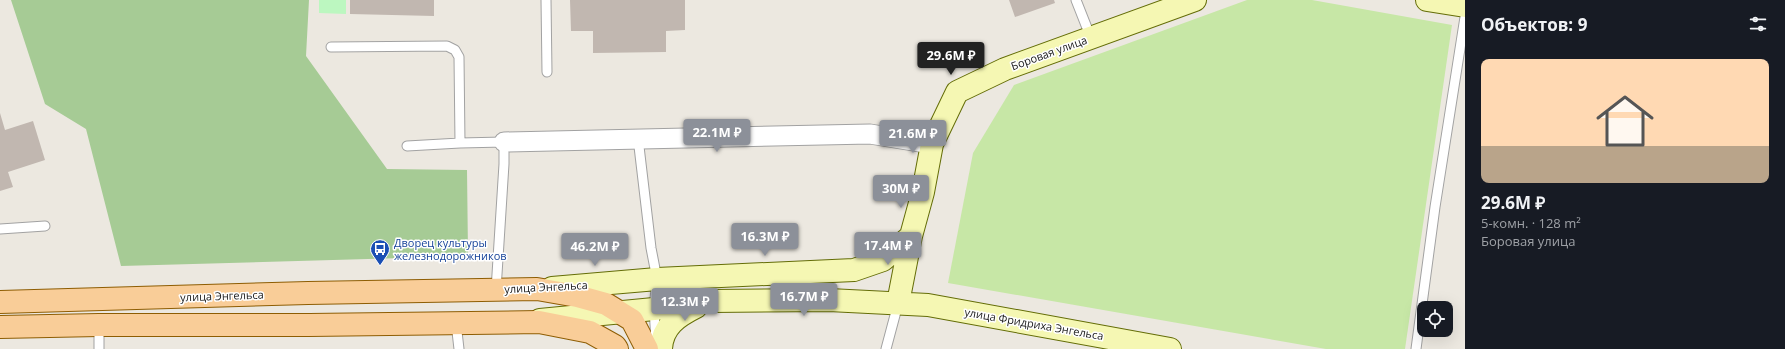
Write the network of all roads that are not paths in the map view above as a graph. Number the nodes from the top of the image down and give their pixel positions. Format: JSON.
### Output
{"nodes":[{"id":1,"x":546,"y":0,"type":"edge"},
{"id":2,"x":1076,"y":0,"type":"edge"},
{"id":3,"x":1195,"y":0,"type":"edge"},
{"id":4,"x":1427,"y":0,"type":"edge"},
{"id":5,"x":1465,"y":6,"type":"edge"},
{"id":6,"x":1465,"y":17,"type":"edge"},
{"id":7,"x":1091,"y":38,"type":"junction"},
{"id":8,"x":331,"y":47,"type":"dead end"},
{"id":9,"x":547,"y":72,"type":"dead end"},
{"id":10,"x":638,"y":138,"type":"junction"},
{"id":11,"x":504,"y":142,"type":"junction"},
{"id":12,"x":460,"y":143,"type":"junction"},
{"id":13,"x":932,"y":144,"type":"junction"},
{"id":14,"x":407,"y":146,"type":"dead end"},
{"id":15,"x":46,"y":226,"type":"dead end"},
{"id":16,"x":0,"y":229,"type":"edge"},
{"id":17,"x":911,"y":236,"type":"junction"},
{"id":18,"x":820,"y":272,"type":"junction"},
{"id":19,"x":711,"y":276,"type":"junction"},
{"id":20,"x":656,"y":279,"type":"junction"},
{"id":21,"x":496,"y":290,"type":"junction"},
{"id":22,"x":537,"y":290,"type":"junction"},
{"id":23,"x":0,"y":302,"type":"edge"},
{"id":24,"x":711,"y":302,"type":"junction"},
{"id":25,"x":898,"y":303,"type":"junction"},
{"id":26,"x":654,"y":309,"type":"junction"},
{"id":27,"x":620,"y":312,"type":"junction"},
{"id":28,"x":520,"y":322,"type":"junction"},
{"id":29,"x":456,"y":323,"type":"junction"},
{"id":30,"x":98,"y":325,"type":"junction"},
{"id":31,"x":0,"y":327,"type":"edge"},
{"id":32,"x":641,"y":344,"type":"edge"},
{"id":33,"x":99,"y":349,"type":"edge"},
{"id":34,"x":459,"y":349,"type":"edge"},
{"id":35,"x":617,"y":349,"type":"edge"},
{"id":36,"x":657,"y":349,"type":"edge"},
{"id":37,"x":661,"y":349,"type":"edge"},
{"id":38,"x":886,"y":349,"type":"edge"},
{"id":39,"x":1170,"y":349,"type":"edge"},
{"id":40,"x":1416,"y":349,"type":"edge"}],
"edges":[{"from":1,"to":9,"type":"lane"},
{"from":2,"to":7,"type":"lane"},
{"from":3,"to":7,"type":"main road","name":"Боровая улица"},
{"from":4,"to":5,"type":"main road"},
{"from":6,"to":40,"type":"lane"},
{"from":7,"to":13,"type":"main road","name":"Боровая улица"},
{"from":8,"to":12,"type":"lane"},
{"from":10,"to":11,"type":"street"},
{"from":10,"to":13,"type":"street"},
{"from":10,"to":20,"type":"lane"},
{"from":11,"to":12,"type":"lane"},
{"from":11,"to":21,"type":"lane"},
{"from":12,"to":14,"type":"lane"},
{"from":13,"to":17,"type":"main road","name":"Боровая улица"},
{"from":15,"to":16,"type":"lane"},
{"from":17,"to":18,"type":"main road"},
{"from":17,"to":25,"type":"main road","name":"Боровая улица"},
{"from":18,"to":19,"type":"main road","name":"улица Энгельса"},
{"from":18,"to":25,"type":"main road","name":"улица Энгельса"},
{"from":19,"to":20,"type":"main road","name":"улица Энгельса"},
{"from":19,"to":26,"type":"main road"},
{"from":20,"to":22,"type":"main road","name":"улица Энгельса"},
{"from":20,"to":26,"type":"lane"},
{"from":21,"to":22,"type":"main road","name":"улица Энгельса"},
{"from":21,"to":23,"type":"main road","name":"улица Энгельса"},
{"from":22,"to":27,"type":"main road"},
{"from":24,"to":25,"type":"main road"},
{"from":24,"to":26,"type":"main road"},
{"from":24,"to":37,"type":"main road"},
{"from":25,"to":38,"type":"lane"},
{"from":25,"to":39,"type":"main road","name":"улица Фридриха Энгельса"},
{"from":26,"to":27,"type":"main road"},
{"from":26,"to":32,"type":"main road"},
{"from":26,"to":36,"type":"lane"},
{"from":27,"to":28,"type":"main road"},
{"from":27,"to":32,"type":"main road"},
{"from":28,"to":29,"type":"main road"},
{"from":28,"to":35,"type":"main road"},
{"from":29,"to":30,"type":"main road"},
{"from":29,"to":34,"type":"lane"},
{"from":30,"to":31,"type":"main road"},
{"from":30,"to":33,"type":"lane"}]}
